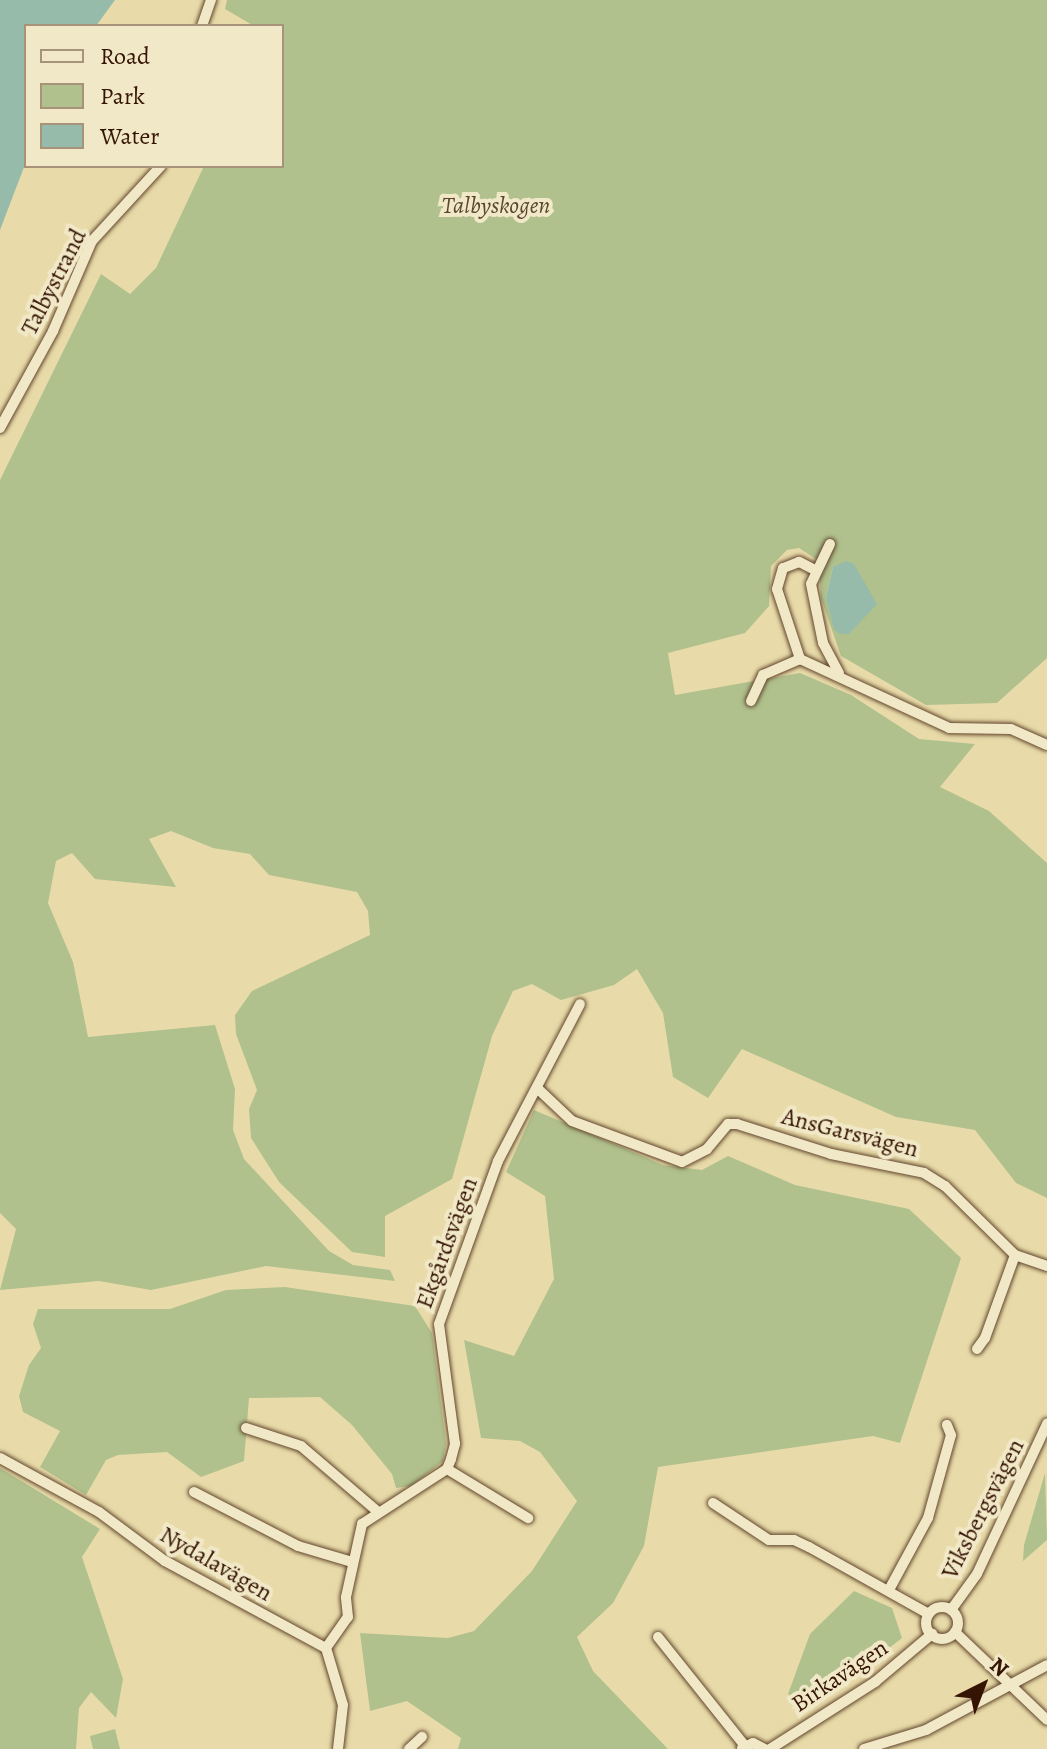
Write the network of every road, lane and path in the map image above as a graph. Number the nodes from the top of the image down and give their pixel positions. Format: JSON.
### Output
{"nodes":[{"id":1,"x":211,"y":0,"type":"edge"},
{"id":2,"x":203,"y":24,"type":"edge"},
{"id":3,"x":159,"y":168,"type":"edge"},
{"id":4,"x":0,"y":428,"type":"edge"},
{"id":5,"x":830,"y":544,"type":"dead end"},
{"id":6,"x":815,"y":570,"type":"junction"},
{"id":7,"x":800,"y":659,"type":"junction"},
{"id":8,"x":839,"y":673,"type":"junction"},
{"id":9,"x":751,"y":701,"type":"dead end"},
{"id":10,"x":1047,"y":745,"type":"edge"},
{"id":11,"x":580,"y":1004,"type":"dead end"},
{"id":12,"x":537,"y":1088,"type":"junction"},
{"id":13,"x":1015,"y":1255,"type":"junction"},
{"id":14,"x":1047,"y":1266,"type":"edge"},
{"id":15,"x":977,"y":1349,"type":"dead end"},
{"id":16,"x":1047,"y":1424,"type":"edge"},
{"id":17,"x":947,"y":1425,"type":"dead end"},
{"id":18,"x":246,"y":1428,"type":"dead end"},
{"id":19,"x":0,"y":1458,"type":"edge"},
{"id":20,"x":447,"y":1469,"type":"junction"},
{"id":21,"x":194,"y":1492,"type":"dead end"},
{"id":22,"x":713,"y":1503,"type":"dead end"},
{"id":23,"x":377,"y":1511,"type":"junction"},
{"id":24,"x":528,"y":1518,"type":"dead end"},
{"id":25,"x":352,"y":1562,"type":"junction"},
{"id":26,"x":890,"y":1588,"type":"junction"},
{"id":27,"x":951,"y":1610,"type":"junction"},
{"id":28,"x":929,"y":1614,"type":"junction"},
{"id":29,"x":955,"y":1632,"type":"junction"},
{"id":30,"x":932,"y":1634,"type":"junction"},
{"id":31,"x":658,"y":1637,"type":"dead end"},
{"id":32,"x":326,"y":1648,"type":"junction"},
{"id":33,"x":1047,"y":1665,"type":"edge"},
{"id":34,"x":1010,"y":1684,"type":"junction"},
{"id":35,"x":1047,"y":1720,"type":"edge"},
{"id":36,"x":422,"y":1737,"type":"dead end"},
{"id":37,"x":743,"y":1747,"type":"edge"},
{"id":38,"x":338,"y":1749,"type":"edge"},
{"id":39,"x":409,"y":1749,"type":"edge"},
{"id":40,"x":767,"y":1749,"type":"edge"},
{"id":41,"x":864,"y":1749,"type":"edge"}],
"edges":[{"from":1,"to":2,"type":"street"},
{"from":3,"to":4,"type":"street","name":"Talbystrand"},
{"from":5,"to":6,"type":"street"},
{"from":6,"to":7,"type":"street"},
{"from":6,"to":8,"type":"street"},
{"from":7,"to":8,"type":"street"},
{"from":7,"to":9,"type":"street"},
{"from":8,"to":10,"type":"street"},
{"from":11,"to":12,"type":"street","name":"Ekgårdsvägen"},
{"from":12,"to":13,"type":"street","name":"AnsGarsvägen"},
{"from":12,"to":20,"type":"street","name":"Ekgårdsvägen"},
{"from":13,"to":14,"type":"street","name":"AnsGarsvägen"},
{"from":13,"to":15,"type":"street"},
{"from":16,"to":27,"type":"street","name":"Viksbergsvägen"},
{"from":17,"to":26,"type":"street"},
{"from":18,"to":23,"type":"street"},
{"from":19,"to":32,"type":"street","name":"Nydalavägen"},
{"from":20,"to":23,"type":"street"},
{"from":20,"to":24,"type":"street"},
{"from":21,"to":25,"type":"street"},
{"from":22,"to":26,"type":"street"},
{"from":23,"to":25,"type":"street"},
{"from":25,"to":32,"type":"street"},
{"from":26,"to":28,"type":"street"},
{"from":27,"to":28,"type":"street"},
{"from":27,"to":29,"type":"street"},
{"from":28,"to":30,"type":"street"},
{"from":29,"to":30,"type":"street"},
{"from":29,"to":34,"type":"street"},
{"from":30,"to":40,"type":"street","name":"Birkavägen"},
{"from":31,"to":37,"type":"street"},
{"from":32,"to":38,"type":"street"},
{"from":33,"to":34,"type":"street"},
{"from":34,"to":35,"type":"street"},
{"from":34,"to":41,"type":"street"},
{"from":36,"to":39,"type":"street"},
{"from":37,"to":40,"type":"street"}]}
